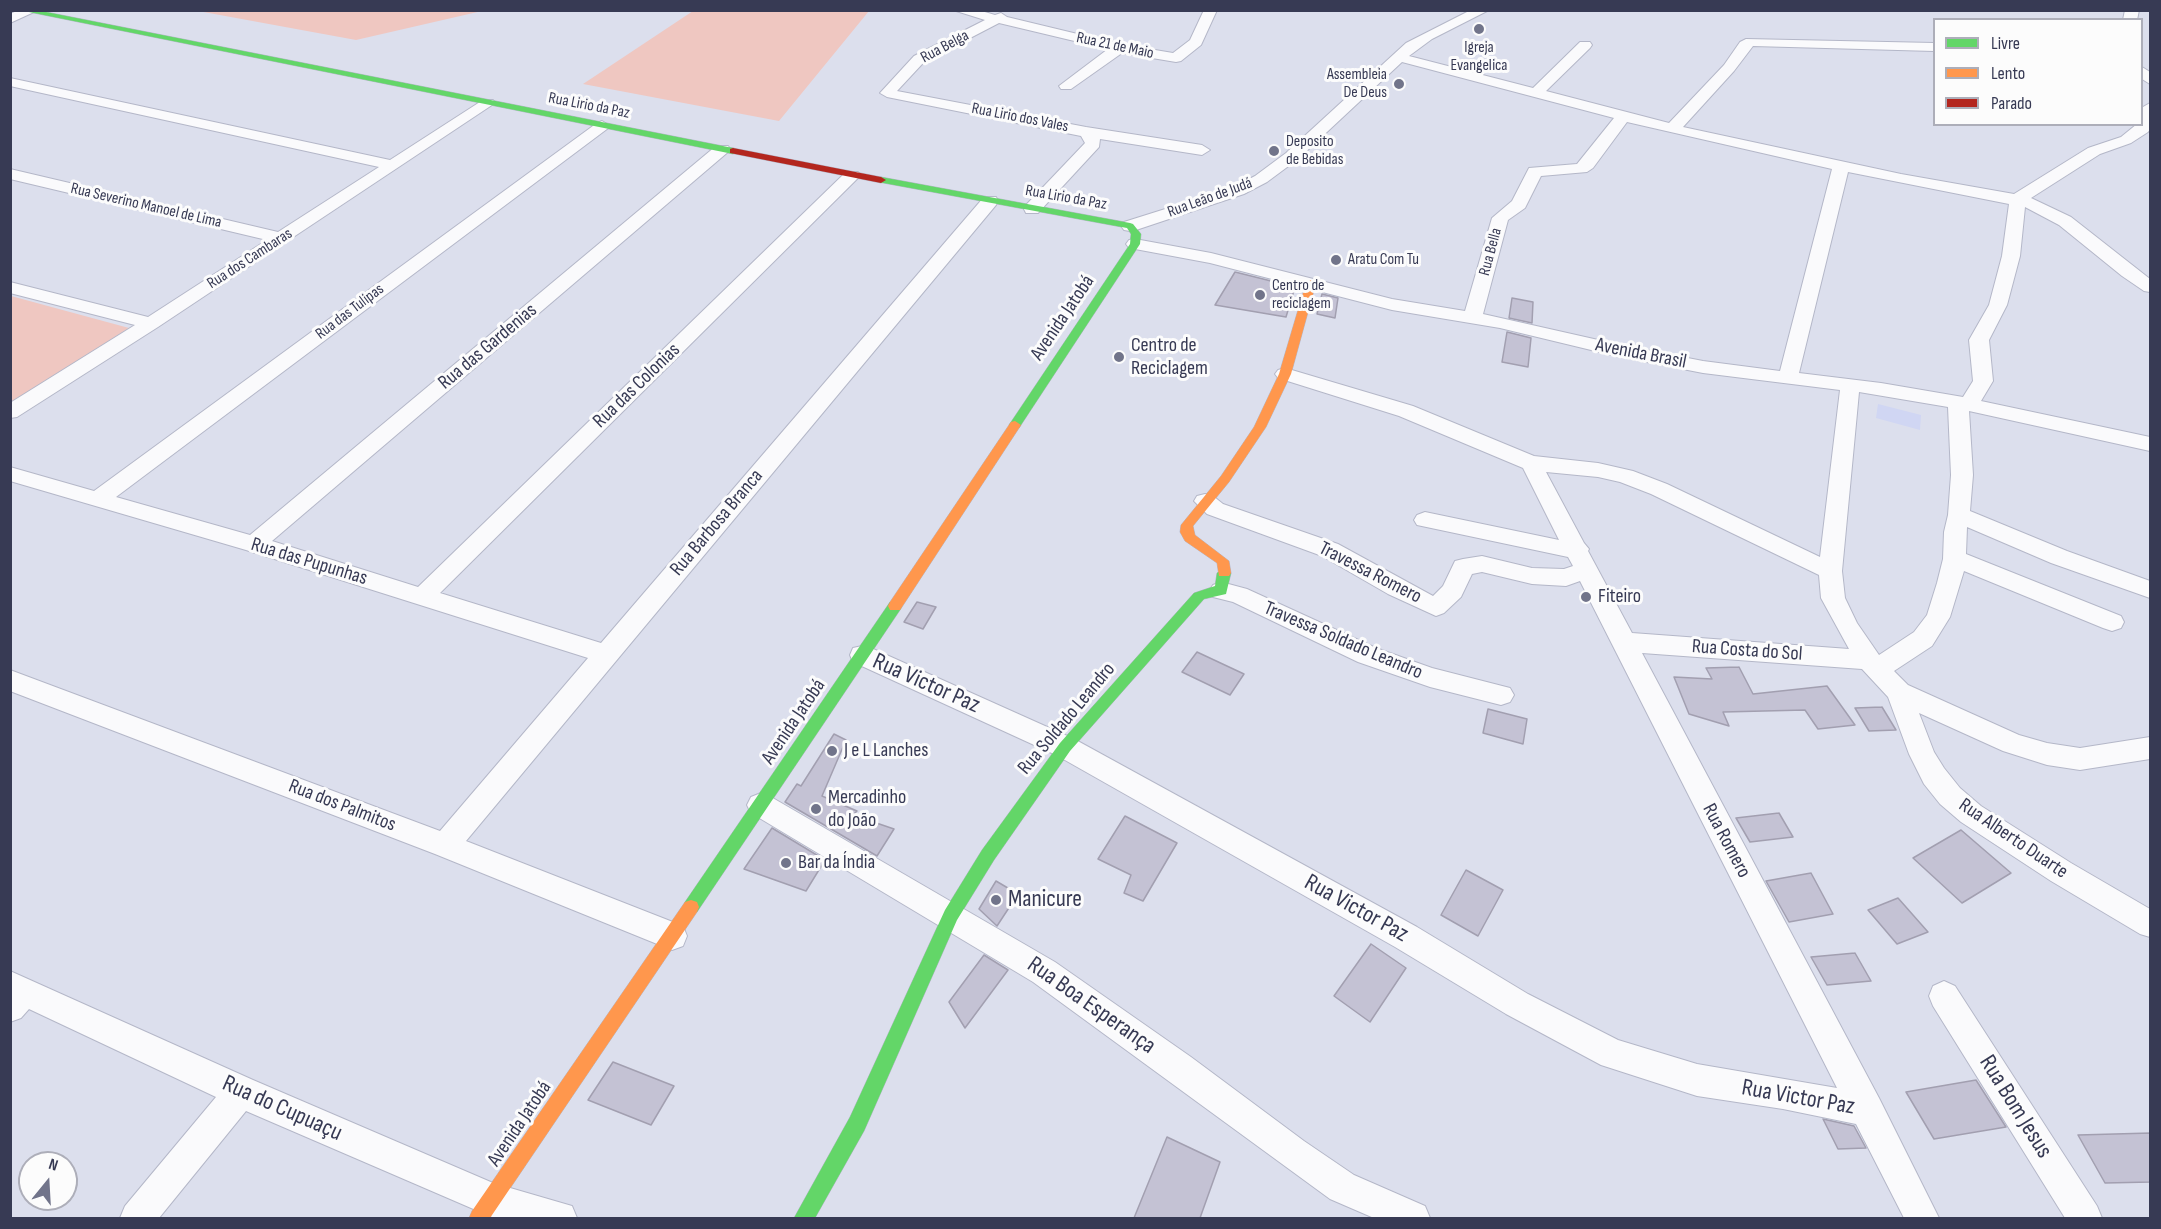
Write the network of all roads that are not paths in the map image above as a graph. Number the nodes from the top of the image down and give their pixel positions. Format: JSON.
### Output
{"nodes":[{"id":1,"x":959,"y":10,"type":"edge"},
{"id":2,"x":1011,"y":10,"type":"edge"},
{"id":3,"x":1211,"y":10,"type":"edge"},
{"id":4,"x":1483,"y":10,"type":"edge"},
{"id":5,"x":25,"y":11,"type":"edge"},
{"id":6,"x":10,"y":18,"type":"edge"},
{"id":7,"x":995,"y":21,"type":"junction"},
{"id":8,"x":1585,"y":45,"type":"dead end"},
{"id":9,"x":1933,"y":47,"type":"edge"},
{"id":10,"x":1119,"y":48,"type":"junction"},
{"id":11,"x":1398,"y":57,"type":"junction"},
{"id":12,"x":10,"y":82,"type":"edge"},
{"id":13,"x":1065,"y":86,"type":"dead end"},
{"id":14,"x":887,"y":93,"type":"joint"},
{"id":15,"x":1536,"y":93,"type":"junction"},
{"id":16,"x":488,"y":103,"type":"junction"},
{"id":17,"x":2151,"y":107,"type":"edge"},
{"id":18,"x":1624,"y":116,"type":"junction"},
{"id":19,"x":602,"y":126,"type":"junction"},
{"id":20,"x":1672,"y":129,"type":"junction"},
{"id":21,"x":1086,"y":132,"type":"junction"},
{"id":22,"x":722,"y":149,"type":"junction"},
{"id":23,"x":1202,"y":150,"type":"dead end"},
{"id":24,"x":392,"y":165,"type":"junction"},
{"id":25,"x":1841,"y":166,"type":"junction"},
{"id":26,"x":10,"y":174,"type":"edge"},
{"id":27,"x":852,"y":175,"type":"junction"},
{"id":28,"x":990,"y":201,"type":"junction"},
{"id":29,"x":2023,"y":201,"type":"junction"},
{"id":30,"x":1032,"y":209,"type":"junction"},
{"id":31,"x":1133,"y":235,"type":"junction"},
{"id":32,"x":281,"y":238,"type":"junction"},
{"id":33,"x":1311,"y":283,"type":"junction"},
{"id":34,"x":10,"y":286,"type":"edge"},
{"id":35,"x":2151,"y":287,"type":"edge"},
{"id":36,"x":1473,"y":316,"type":"junction"},
{"id":37,"x":151,"y":323,"type":"junction"},
{"id":38,"x":1285,"y":374,"type":"junction"},
{"id":39,"x":1788,"y":379,"type":"junction"},
{"id":40,"x":1850,"y":387,"type":"junction"},
{"id":41,"x":1964,"y":403,"type":"junction"},
{"id":42,"x":10,"y":412,"type":"edge"},
{"id":43,"x":2151,"y":444,"type":"edge"},
{"id":44,"x":1532,"y":463,"type":"junction"},
{"id":45,"x":10,"y":474,"type":"edge"},
{"id":46,"x":99,"y":498,"type":"junction"},
{"id":47,"x":1205,"y":501,"type":"junction"},
{"id":48,"x":1959,"y":515,"type":"junction"},
{"id":49,"x":1425,"y":520,"type":"dead end"},
{"id":50,"x":254,"y":544,"type":"junction"},
{"id":51,"x":1583,"y":559,"type":"junction"},
{"id":52,"x":1955,"y":559,"type":"junction"},
{"id":53,"x":1830,"y":571,"type":"junction"},
{"id":54,"x":2151,"y":590,"type":"edge"},
{"id":55,"x":1221,"y":591,"type":"junction"},
{"id":56,"x":422,"y":597,"type":"junction"},
{"id":57,"x":2112,"y":622,"type":"dead end"},
{"id":58,"x":1625,"y":642,"type":"junction"},
{"id":59,"x":606,"y":654,"type":"junction"},
{"id":60,"x":862,"y":655,"type":"junction"},
{"id":61,"x":1873,"y":665,"type":"junction"},
{"id":62,"x":10,"y":680,"type":"edge"},
{"id":63,"x":1899,"y":692,"type":"junction"},
{"id":64,"x":1501,"y":695,"type":"dead end"},
{"id":65,"x":1065,"y":747,"type":"junction"},
{"id":66,"x":2151,"y":748,"type":"edge"},
{"id":67,"x":761,"y":805,"type":"junction"},
{"id":68,"x":445,"y":844,"type":"junction"},
{"id":69,"x":951,"y":915,"type":"junction"},
{"id":70,"x":2151,"y":924,"type":"edge"},
{"id":71,"x":672,"y":936,"type":"junction"},
{"id":72,"x":16,"y":995,"type":"edge"},
{"id":73,"x":1944,"y":996,"type":"dead end"},
{"id":74,"x":241,"y":1092,"type":"junction"},
{"id":75,"x":1867,"y":1110,"type":"junction"},
{"id":76,"x":485,"y":1209,"type":"edge"},
{"id":77,"x":137,"y":1218,"type":"edge"},
{"id":78,"x":560,"y":1218,"type":"edge"},
{"id":79,"x":804,"y":1218,"type":"edge"},
{"id":80,"x":1413,"y":1218,"type":"edge"},
{"id":81,"x":1922,"y":1218,"type":"edge"},
{"id":82,"x":2085,"y":1218,"type":"edge"}],
"edges":[{"from":1,"to":7,"type":"street","name":"Rua 21 de Maio"},
{"from":2,"to":7,"type":"street","name":"Rua Belga"},
{"from":3,"to":10,"type":"street","name":"Rua 21 de Maio"},
{"from":4,"to":11,"type":"street","name":"Rua Leão de Judá"},
{"from":5,"to":6,"type":"street"},
{"from":5,"to":16,"type":"street","name":"Rua Lirio da Paz"},
{"from":7,"to":10,"type":"street","name":"Rua 21 de Maio"},
{"from":7,"to":14,"type":"street","name":"Rua Belga"},
{"from":8,"to":15,"type":"street"},
{"from":9,"to":20,"type":"street"},
{"from":10,"to":13,"type":"street"},
{"from":11,"to":15,"type":"street"},
{"from":11,"to":31,"type":"street","name":"Rua Leão de Judá"},
{"from":12,"to":24,"type":"street"},
{"from":14,"to":21,"type":"street","name":"Rua Lirio dos Vales"},
{"from":15,"to":18,"type":"street"},
{"from":16,"to":19,"type":"street","name":"Rua Lirio da Paz"},
{"from":16,"to":24,"type":"street","name":"Rua dos Cambaras"},
{"from":17,"to":29,"type":"street"},
{"from":18,"to":20,"type":"street"},
{"from":18,"to":36,"type":"street","name":"Rua Bella"},
{"from":19,"to":22,"type":"street","name":"Rua Lirio da Paz"},
{"from":19,"to":46,"type":"street","name":"Rua das Tulipas"},
{"from":20,"to":25,"type":"street"},
{"from":21,"to":23,"type":"street"},
{"from":21,"to":30,"type":"street","name":"Rua Lirio dos Vales"},
{"from":22,"to":27,"type":"street","name":"Rua Lirio da Paz"},
{"from":22,"to":50,"type":"street","name":"Rua das Gardenias"},
{"from":24,"to":32,"type":"street","name":"Rua dos Cambaras"},
{"from":25,"to":29,"type":"street"},
{"from":25,"to":39,"type":"street"},
{"from":26,"to":32,"type":"street","name":"Rua Severino Manoel de Lima"},
{"from":27,"to":28,"type":"street","name":"Rua Lirio da Paz"},
{"from":27,"to":56,"type":"street","name":"Rua das Colonias"},
{"from":28,"to":30,"type":"street","name":"Rua Lirio da Paz"},
{"from":28,"to":59,"type":"street","name":"Rua Barbosa Branca"},
{"from":29,"to":35,"type":"street"},
{"from":29,"to":41,"type":"street"},
{"from":30,"to":31,"type":"street","name":"Rua Lirio da Paz"},
{"from":31,"to":33,"type":"street","name":"Avenida Brasil"},
{"from":31,"to":60,"type":"street","name":"Avenida Jatobá"},
{"from":32,"to":37,"type":"street","name":"Rua dos Cambaras"},
{"from":33,"to":36,"type":"street","name":"Avenida Brasil"},
{"from":33,"to":38,"type":"street"},
{"from":34,"to":37,"type":"street"},
{"from":36,"to":39,"type":"street","name":"Avenida Brasil"},
{"from":37,"to":42,"type":"street","name":"Rua dos Cambaras"},
{"from":38,"to":44,"type":"street"},
{"from":38,"to":47,"type":"street"},
{"from":39,"to":40,"type":"street","name":"Avenida Brasil"},
{"from":40,"to":41,"type":"street","name":"Avenida Brasil"},
{"from":40,"to":53,"type":"street","name":"Rua Alberto Duarte"},
{"from":41,"to":43,"type":"street","name":"Avenida Brasil"},
{"from":41,"to":48,"type":"street"},
{"from":44,"to":51,"type":"street","name":"Rua Romero"},
{"from":44,"to":53,"type":"street"},
{"from":45,"to":46,"type":"street","name":"Rua das Pupunhas"},
{"from":46,"to":50,"type":"street","name":"Rua das Pupunhas"},
{"from":47,"to":51,"type":"street","name":"Travessa Romero"},
{"from":47,"to":55,"type":"street"},
{"from":48,"to":52,"type":"street"},
{"from":48,"to":54,"type":"street"},
{"from":49,"to":51,"type":"street"},
{"from":50,"to":56,"type":"street","name":"Rua das Pupunhas"},
{"from":51,"to":58,"type":"street","name":"Rua Romero"},
{"from":52,"to":57,"type":"street"},
{"from":52,"to":61,"type":"street"},
{"from":53,"to":61,"type":"street","name":"Rua Alberto Duarte"},
{"from":55,"to":64,"type":"street","name":"Travessa Soldado Leandro"},
{"from":55,"to":65,"type":"street","name":"Rua Soldado Leandro"},
{"from":56,"to":59,"type":"street","name":"Rua das Pupunhas"},
{"from":58,"to":61,"type":"street","name":"Rua Costa do Sol"},
{"from":58,"to":75,"type":"street","name":"Rua Romero"},
{"from":59,"to":68,"type":"street","name":"Rua Barbosa Branca"},
{"from":60,"to":65,"type":"street","name":"Rua Victor Paz"},
{"from":60,"to":67,"type":"street","name":"Avenida Jatobá"},
{"from":61,"to":63,"type":"street","name":"Rua Alberto Duarte"},
{"from":62,"to":68,"type":"street","name":"Rua dos Palmitos"},
{"from":63,"to":66,"type":"street"},
{"from":63,"to":70,"type":"street","name":"Rua Alberto Duarte"},
{"from":65,"to":69,"type":"street","name":"Rua Soldado Leandro"},
{"from":65,"to":75,"type":"street","name":"Rua Victor Paz"},
{"from":67,"to":69,"type":"street","name":"Rua Boa Esperança"},
{"from":67,"to":71,"type":"street","name":"Avenida Jatobá"},
{"from":68,"to":71,"type":"street","name":"Rua dos Palmitos"},
{"from":69,"to":79,"type":"street","name":"Rua Soldado Leandro"},
{"from":69,"to":80,"type":"street","name":"Rua Boa Esperança"},
{"from":71,"to":76,"type":"street","name":"Avenida Jatobá"},
{"from":72,"to":74,"type":"street","name":"Rua do Cupuaçu"},
{"from":73,"to":82,"type":"street","name":"Rua Bom Jesus"},
{"from":74,"to":76,"type":"street","name":"Rua do Cupuaçu"},
{"from":74,"to":77,"type":"street"},
{"from":75,"to":81,"type":"street","name":"Rua Romero"},
{"from":76,"to":78,"type":"street","name":"Rua do Cupuaçu"}]}
